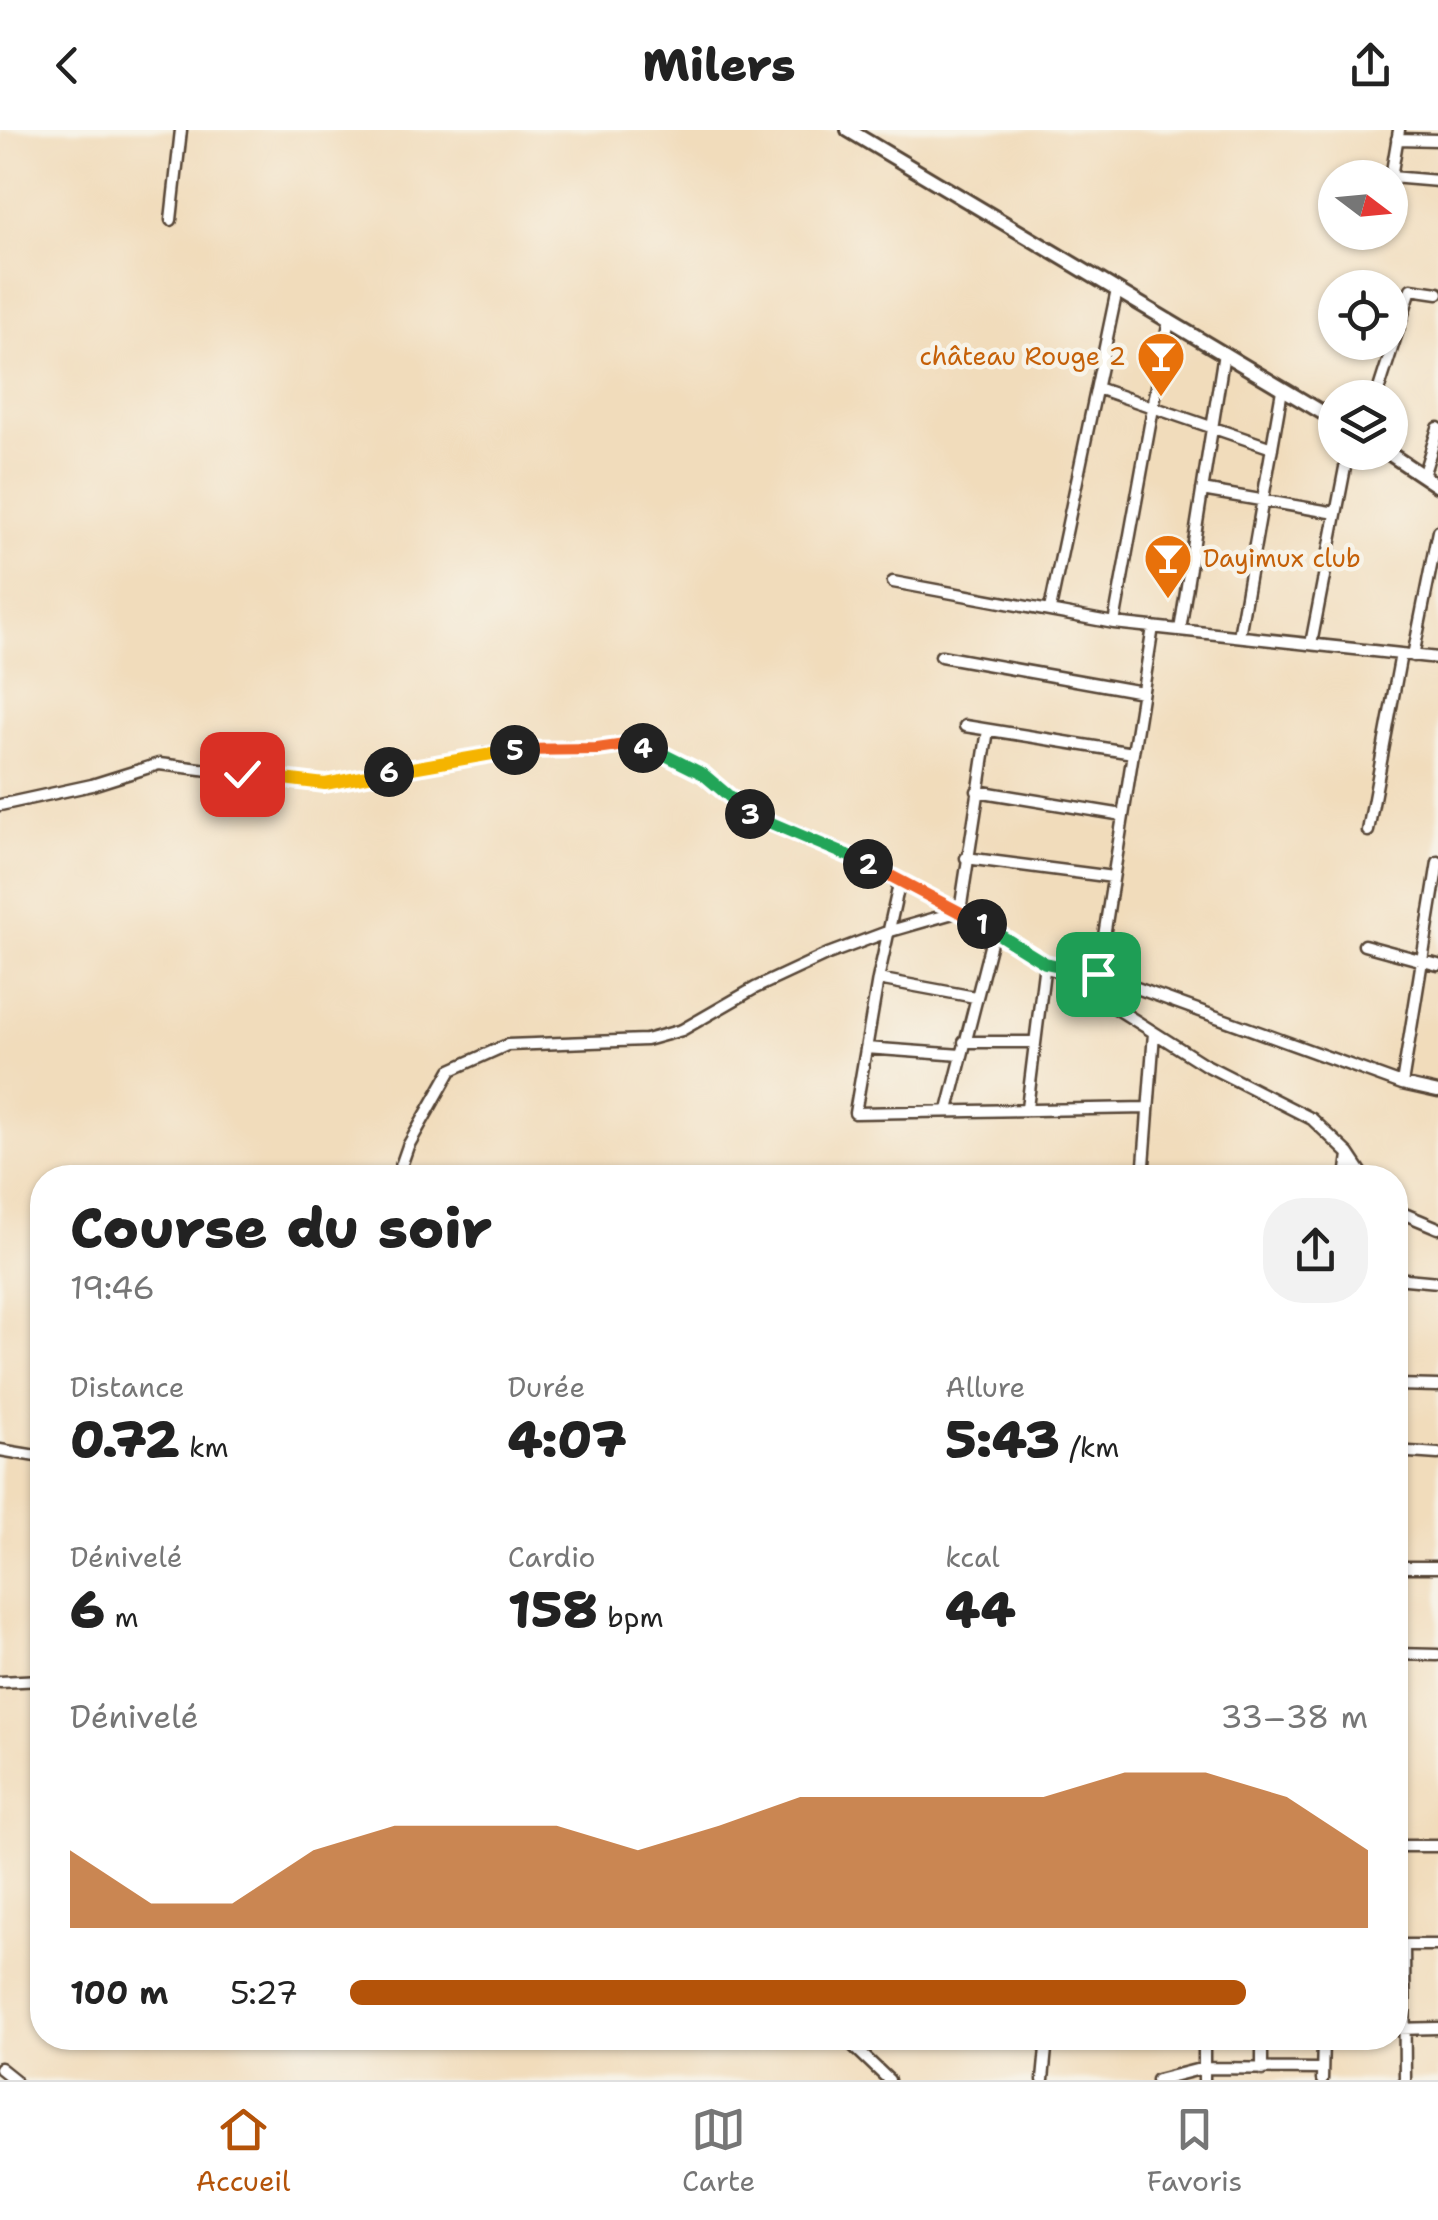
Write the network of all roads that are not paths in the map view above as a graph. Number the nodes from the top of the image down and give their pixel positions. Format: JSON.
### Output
{"nodes":[{"id":1,"x":181,"y":130,"type":"edge"},
{"id":2,"x":848,"y":130,"type":"edge"},
{"id":3,"x":1398,"y":134,"type":"edge"},
{"id":4,"x":1438,"y":140,"type":"edge"},
{"id":5,"x":1438,"y":181,"type":"edge"},
{"id":6,"x":170,"y":220,"type":"dead end"},
{"id":7,"x":1118,"y":290,"type":"junction"},
{"id":8,"x":1438,"y":292,"type":"edge"},
{"id":9,"x":1169,"y":320,"type":"junction"},
{"id":10,"x":1224,"y":354,"type":"junction"},
{"id":11,"x":1382,"y":380,"type":"edge"},
{"id":12,"x":1097,"y":388,"type":"junction"},
{"id":13,"x":1282,"y":390,"type":"junction"},
{"id":14,"x":1153,"y":407,"type":"junction"},
{"id":15,"x":1318,"y":410,"type":"edge"},
{"id":16,"x":1212,"y":428,"type":"junction"},
{"id":17,"x":1438,"y":428,"type":"edge"},
{"id":18,"x":1272,"y":448,"type":"junction"},
{"id":19,"x":1408,"y":466,"type":"edge"},
{"id":20,"x":1344,"y":470,"type":"edge"},
{"id":21,"x":1422,"y":476,"type":"junction"},
{"id":22,"x":1438,"y":486,"type":"edge"},
{"id":23,"x":1202,"y":490,"type":"junction"},
{"id":24,"x":1263,"y":500,"type":"junction"},
{"id":25,"x":1336,"y":512,"type":"junction"},
{"id":26,"x":1438,"y":531,"type":"edge"},
{"id":27,"x":893,"y":582,"type":"dead end"},
{"id":28,"x":1050,"y":609,"type":"junction"},
{"id":29,"x":1114,"y":623,"type":"junction"},
{"id":30,"x":1153,"y":627,"type":"junction"},
{"id":31,"x":1180,"y":630,"type":"junction"},
{"id":32,"x":1239,"y":636,"type":"junction"},
{"id":33,"x":1311,"y":644,"type":"junction"},
{"id":34,"x":1407,"y":655,"type":"junction"},
{"id":35,"x":942,"y":656,"type":"dead end"},
{"id":36,"x":1438,"y":658,"type":"edge"},
{"id":37,"x":1142,"y":692,"type":"junction"},
{"id":38,"x":965,"y":726,"type":"dead end"},
{"id":39,"x":988,"y":730,"type":"junction"},
{"id":40,"x":1133,"y":752,"type":"junction"},
{"id":41,"x":977,"y":792,"type":"junction"},
{"id":42,"x":0,"y":805,"type":"edge"},
{"id":43,"x":1123,"y":815,"type":"junction"},
{"id":44,"x":1368,"y":830,"type":"dead end"},
{"id":45,"x":966,"y":858,"type":"junction"},
{"id":46,"x":1438,"y":862,"type":"edge"},
{"id":47,"x":1113,"y":876,"type":"junction"},
{"id":48,"x":900,"y":880,"type":"junction"},
{"id":49,"x":960,"y":911,"type":"junction"},
{"id":50,"x":994,"y":930,"type":"junction"},
{"id":51,"x":887,"y":932,"type":"junction"},
{"id":52,"x":1364,"y":945,"type":"dead end"},
{"id":53,"x":1422,"y":960,"type":"junction"},
{"id":54,"x":1045,"y":963,"type":"junction"},
{"id":55,"x":1438,"y":965,"type":"edge"},
{"id":56,"x":1098,"y":974,"type":"junction"},
{"id":57,"x":878,"y":979,"type":"junction"},
{"id":58,"x":975,"y":997,"type":"junction"},
{"id":59,"x":1154,"y":1033,"type":"junction"},
{"id":60,"x":964,"y":1042,"type":"junction"},
{"id":61,"x":1034,"y":1042,"type":"junction"},
{"id":62,"x":866,"y":1048,"type":"junction"},
{"id":63,"x":961,"y":1055,"type":"junction"},
{"id":64,"x":1402,"y":1084,"type":"junction"},
{"id":65,"x":1438,"y":1092,"type":"edge"},
{"id":66,"x":1026,"y":1108,"type":"junction"},
{"id":67,"x":1148,"y":1108,"type":"junction"},
{"id":68,"x":948,"y":1110,"type":"junction"},
{"id":69,"x":1349,"y":1154,"type":"junction"},
{"id":70,"x":401,"y":1165,"type":"edge"},
{"id":71,"x":1145,"y":1165,"type":"edge"},
{"id":72,"x":1348,"y":1165,"type":"edge"},
{"id":73,"x":1356,"y":1165,"type":"edge"},
{"id":74,"x":1408,"y":1215,"type":"edge"},
{"id":75,"x":1438,"y":1228,"type":"edge"},
{"id":76,"x":1408,"y":1279,"type":"edge"},
{"id":77,"x":1438,"y":1282,"type":"edge"},
{"id":78,"x":1408,"y":1385,"type":"edge"},
{"id":79,"x":1438,"y":1386,"type":"edge"},
{"id":80,"x":0,"y":1450,"type":"edge"},
{"id":81,"x":1408,"y":1452,"type":"edge"},
{"id":82,"x":1438,"y":1454,"type":"edge"},
{"id":83,"x":30,"y":1455,"type":"edge"},
{"id":84,"x":1408,"y":1567,"type":"edge"},
{"id":85,"x":1438,"y":1568,"type":"edge"},
{"id":86,"x":1408,"y":1654,"type":"edge"},
{"id":87,"x":1438,"y":1655,"type":"edge"},
{"id":88,"x":30,"y":1681,"type":"edge"},
{"id":89,"x":0,"y":1682,"type":"edge"},
{"id":90,"x":1408,"y":1846,"type":"edge"},
{"id":91,"x":1438,"y":1846,"type":"edge"},
{"id":92,"x":1408,"y":1945,"type":"edge"},
{"id":93,"x":1438,"y":1945,"type":"edge"},
{"id":94,"x":1438,"y":2028,"type":"edge"},
{"id":95,"x":1408,"y":2029,"type":"edge"},
{"id":96,"x":858,"y":2050,"type":"edge"},
{"id":97,"x":1046,"y":2050,"type":"edge"},
{"id":98,"x":1262,"y":2050,"type":"edge"},
{"id":99,"x":1402,"y":2050,"type":"edge"},
{"id":100,"x":0,"y":2068,"type":"edge"},
{"id":101,"x":1262,"y":2070,"type":"junction"},
{"id":102,"x":1204,"y":2074,"type":"edge"},
{"id":103,"x":1322,"y":2074,"type":"edge"},
{"id":104,"x":15,"y":2080,"type":"edge"},
{"id":105,"x":889,"y":2080,"type":"edge"},
{"id":106,"x":1043,"y":2080,"type":"edge"},
{"id":107,"x":1157,"y":2080,"type":"edge"},
{"id":108,"x":1405,"y":2080,"type":"edge"}],
"edges":[{"from":1,"to":6,"type":"street"},
{"from":2,"to":7,"type":"street"},
{"from":3,"to":4,"type":"street"},
{"from":3,"to":5,"type":"street"},
{"from":7,"to":9,"type":"street"},
{"from":7,"to":12,"type":"street"},
{"from":8,"to":11,"type":"street"},
{"from":9,"to":10,"type":"street"},
{"from":9,"to":14,"type":"street"},
{"from":10,"to":13,"type":"street"},
{"from":10,"to":16,"type":"street"},
{"from":12,"to":14,"type":"street"},
{"from":12,"to":28,"type":"street"},
{"from":13,"to":15,"type":"street"},
{"from":13,"to":18,"type":"street"},
{"from":14,"to":16,"type":"street"},
{"from":14,"to":29,"type":"street"},
{"from":16,"to":18,"type":"street"},
{"from":16,"to":23,"type":"street"},
{"from":17,"to":21,"type":"street"},
{"from":18,"to":24,"type":"street"},
{"from":19,"to":21,"type":"street"},
{"from":20,"to":25,"type":"street"},
{"from":21,"to":22,"type":"street"},
{"from":23,"to":24,"type":"street"},
{"from":23,"to":31,"type":"street"},
{"from":24,"to":25,"type":"street"},
{"from":24,"to":32,"type":"street"},
{"from":25,"to":33,"type":"street"},
{"from":26,"to":34,"type":"street"},
{"from":27,"to":28,"type":"street"},
{"from":28,"to":29,"type":"street"},
{"from":29,"to":30,"type":"street"},
{"from":30,"to":31,"type":"street"},
{"from":30,"to":37,"type":"street"},
{"from":31,"to":32,"type":"street"},
{"from":32,"to":33,"type":"street"},
{"from":33,"to":34,"type":"street"},
{"from":34,"to":36,"type":"street"},
{"from":34,"to":44,"type":"street"},
{"from":35,"to":37,"type":"street"},
{"from":37,"to":40,"type":"street"},
{"from":38,"to":39,"type":"street"},
{"from":39,"to":40,"type":"street"},
{"from":39,"to":41,"type":"street"},
{"from":40,"to":43,"type":"street"},
{"from":41,"to":43,"type":"street"},
{"from":41,"to":45,"type":"street"},
{"from":42,"to":48,"type":"street"},
{"from":43,"to":47,"type":"street"},
{"from":45,"to":47,"type":"street"},
{"from":45,"to":49,"type":"street"},
{"from":46,"to":53,"type":"street"},
{"from":47,"to":56,"type":"street"},
{"from":48,"to":49,"type":"street"},
{"from":48,"to":51,"type":"street"},
{"from":49,"to":50,"type":"street"},
{"from":49,"to":51,"type":"street"},
{"from":50,"to":54,"type":"street"},
{"from":50,"to":58,"type":"street"},
{"from":51,"to":57,"type":"street"},
{"from":51,"to":70,"type":"street"},
{"from":52,"to":53,"type":"street"},
{"from":53,"to":55,"type":"street"},
{"from":53,"to":64,"type":"street"},
{"from":54,"to":56,"type":"street"},
{"from":54,"to":59,"type":"street"},
{"from":54,"to":61,"type":"street"},
{"from":56,"to":64,"type":"street"},
{"from":57,"to":58,"type":"street"},
{"from":57,"to":62,"type":"street"},
{"from":58,"to":60,"type":"street"},
{"from":59,"to":67,"type":"street"},
{"from":59,"to":69,"type":"street"},
{"from":60,"to":61,"type":"street"},
{"from":60,"to":63,"type":"street"},
{"from":61,"to":66,"type":"street"},
{"from":62,"to":63,"type":"street"},
{"from":62,"to":68,"type":"street"},
{"from":63,"to":68,"type":"street"},
{"from":64,"to":65,"type":"street"},
{"from":66,"to":67,"type":"street"},
{"from":66,"to":68,"type":"street"},
{"from":67,"to":71,"type":"street"},
{"from":69,"to":72,"type":"street"},
{"from":69,"to":73,"type":"street"},
{"from":74,"to":75,"type":"street"},
{"from":76,"to":77,"type":"street"},
{"from":78,"to":79,"type":"street"},
{"from":80,"to":83,"type":"street"},
{"from":81,"to":82,"type":"street"},
{"from":84,"to":85,"type":"street"},
{"from":86,"to":87,"type":"street"},
{"from":88,"to":89,"type":"street"},
{"from":90,"to":91,"type":"street"},
{"from":92,"to":93,"type":"street"},
{"from":94,"to":95,"type":"street"},
{"from":96,"to":105,"type":"street"},
{"from":97,"to":106,"type":"street"},
{"from":98,"to":101,"type":"street"},
{"from":99,"to":108,"type":"street"},
{"from":100,"to":104,"type":"street"},
{"from":101,"to":102,"type":"street"},
{"from":101,"to":103,"type":"street"},
{"from":102,"to":107,"type":"street"}]}
